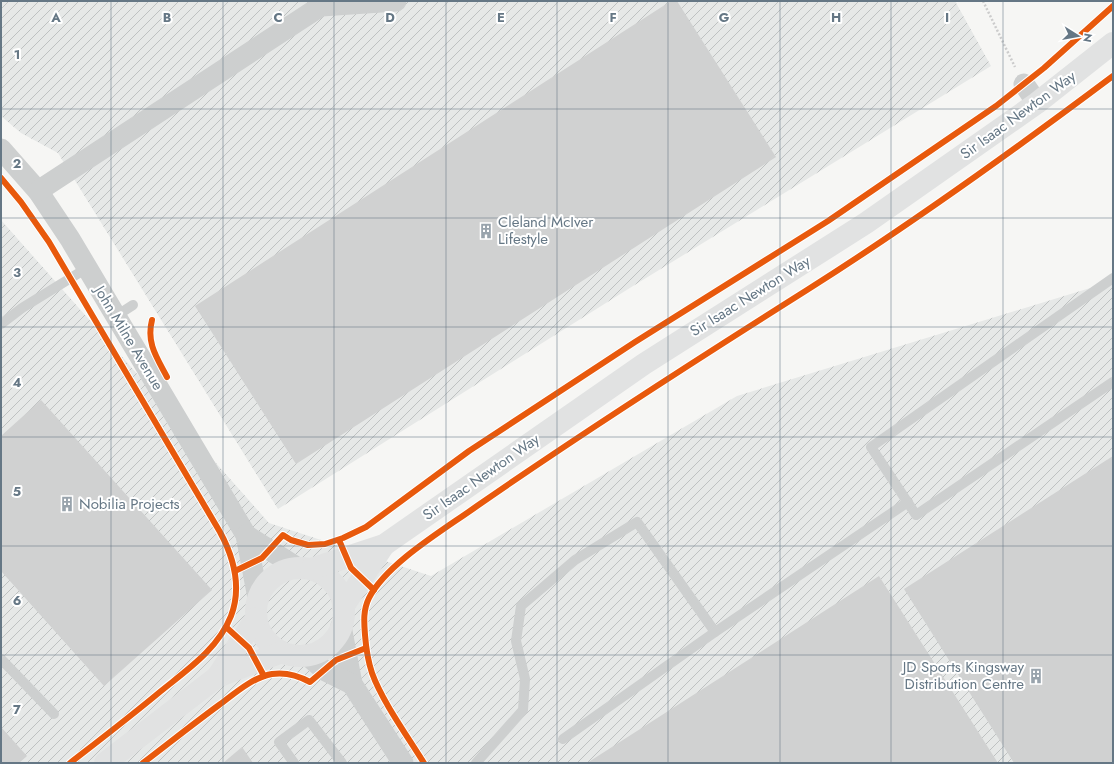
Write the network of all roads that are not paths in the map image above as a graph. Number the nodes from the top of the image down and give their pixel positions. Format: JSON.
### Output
{"nodes":[{"id":1,"x":396,"y":1,"type":"edge"},
{"id":2,"x":1113,"y":43,"type":"edge"},
{"id":3,"x":1024,"y":84,"type":"road end"},
{"id":4,"x":1037,"y":103,"type":"junction"},
{"id":5,"x":1,"y":149,"type":"edge"},
{"id":6,"x":38,"y":191,"type":"junction"},
{"id":7,"x":87,"y":268,"type":"junction"},
{"id":8,"x":1113,"y":278,"type":"edge"},
{"id":9,"x":1,"y":324,"type":"edge"},
{"id":10,"x":1113,"y":382,"type":"edge"},
{"id":11,"x":908,"y":502,"type":"junction"},
{"id":12,"x":246,"y":535,"type":"junction"},
{"id":13,"x":384,"y":545,"type":"junction"},
{"id":14,"x":305,"y":568,"type":"junction"},
{"id":15,"x":257,"y":608,"type":"junction"},
{"id":16,"x":342,"y":617,"type":"junction"},
{"id":17,"x":715,"y":632,"type":"junction"},
{"id":18,"x":282,"y":652,"type":"junction"},
{"id":19,"x":307,"y":655,"type":"junction"},
{"id":20,"x":1,"y":659,"type":"edge"},
{"id":21,"x":217,"y":677,"type":"junction"},
{"id":22,"x":352,"y":684,"type":"junction"},
{"id":23,"x":54,"y":714,"type":"dead end"},
{"id":24,"x":563,"y":739,"type":"dead end"},
{"id":25,"x":105,"y":763,"type":"edge"},
{"id":26,"x":294,"y":763,"type":"edge"},
{"id":27,"x":342,"y":763,"type":"edge"},
{"id":28,"x":402,"y":763,"type":"edge"},
{"id":29,"x":476,"y":763,"type":"edge"}],
"edges":[{"from":1,"to":6,"type":"street"},
{"from":2,"to":4,"type":"highway","name":"Sir Isaac Newton Way"},
{"from":3,"to":4,"type":"street"},
{"from":4,"to":13,"type":"highway","name":"Sir Isaac Newton Way"},
{"from":5,"to":6,"type":"street","name":"John Milne Avenue"},
{"from":6,"to":7,"type":"street","name":"John Milne Avenue"},
{"from":7,"to":9,"type":"lane"},
{"from":7,"to":12,"type":"street","name":"John Milne Avenue"},
{"from":8,"to":11,"type":"lane"},
{"from":10,"to":11,"type":"lane"},
{"from":11,"to":17,"type":"lane"},
{"from":12,"to":14,"type":"street","name":"John Milne Avenue"},
{"from":12,"to":15,"type":"street","name":"John Milne Avenue"},
{"from":13,"to":14,"type":"highway","name":"Sir Isaac Newton Way"},
{"from":13,"to":16,"type":"highway","name":"Sir Isaac Newton Way"},
{"from":14,"to":15,"type":"highway"},
{"from":14,"to":16,"type":"highway"},
{"from":15,"to":18,"type":"highway"},
{"from":15,"to":21,"type":"highway"},
{"from":16,"to":19,"type":"highway"},
{"from":16,"to":22,"type":"street"},
{"from":17,"to":24,"type":"lane"},
{"from":17,"to":29,"type":"lane"},
{"from":18,"to":19,"type":"highway"},
{"from":18,"to":21,"type":"highway"},
{"from":19,"to":22,"type":"street"},
{"from":20,"to":23,"type":"lane"},
{"from":21,"to":25,"type":"highway"},
{"from":22,"to":28,"type":"street"},
{"from":26,"to":27,"type":"lane"}]}
